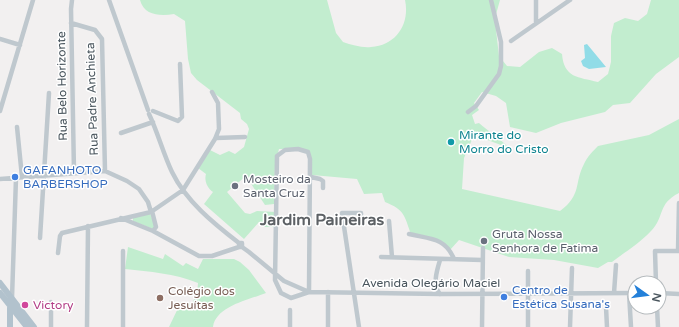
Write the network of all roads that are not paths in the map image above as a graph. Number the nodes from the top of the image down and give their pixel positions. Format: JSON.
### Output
{"nodes":[{"id":1,"x":33,"y":0,"type":"edge"},
{"id":2,"x":72,"y":0,"type":"edge"},
{"id":3,"x":109,"y":0,"type":"edge"},
{"id":4,"x":491,"y":0,"type":"edge"},
{"id":5,"x":536,"y":0,"type":"edge"},
{"id":6,"x":570,"y":0,"type":"edge"},
{"id":7,"x":71,"y":23,"type":"junction"},
{"id":8,"x":536,"y":23,"type":"junction"},
{"id":9,"x":0,"y":39,"type":"edge"},
{"id":10,"x":511,"y":41,"type":"dead end"},
{"id":11,"x":20,"y":45,"type":"junction"},
{"id":12,"x":180,"y":64,"type":"dead end"},
{"id":13,"x":212,"y":92,"type":"dead end"},
{"id":14,"x":48,"y":93,"type":"dead end"},
{"id":15,"x":0,"y":111,"type":"edge"},
{"id":16,"x":468,"y":112,"type":"dead end"},
{"id":17,"x":151,"y":114,"type":"junction"},
{"id":18,"x":16,"y":127,"type":"dead end"},
{"id":19,"x":121,"y":133,"type":"dead end"},
{"id":20,"x":245,"y":137,"type":"dead end"},
{"id":21,"x":216,"y":138,"type":"junction"},
{"id":22,"x":105,"y":171,"type":"junction"},
{"id":23,"x":74,"y":172,"type":"junction"},
{"id":24,"x":44,"y":175,"type":"junction"},
{"id":25,"x":22,"y":177,"type":"junction"},
{"id":26,"x":311,"y":177,"type":"junction"},
{"id":27,"x":16,"y":178,"type":"junction"},
{"id":28,"x":0,"y":179,"type":"edge"},
{"id":29,"x":323,"y":188,"type":"dead end"},
{"id":30,"x":183,"y":190,"type":"junction"},
{"id":31,"x":679,"y":203,"type":"edge"},
{"id":32,"x":152,"y":211,"type":"junction"},
{"id":33,"x":133,"y":216,"type":"junction"},
{"id":34,"x":121,"y":218,"type":"junction"},
{"id":35,"x":389,"y":221,"type":"dead end"},
{"id":36,"x":132,"y":223,"type":"junction"},
{"id":37,"x":361,"y":224,"type":"dead end"},
{"id":38,"x":88,"y":226,"type":"junction"},
{"id":39,"x":153,"y":231,"type":"junction"},
{"id":40,"x":409,"y":234,"type":"dead end"},
{"id":41,"x":40,"y":238,"type":"dead end"},
{"id":42,"x":240,"y":246,"type":"junction"},
{"id":43,"x":483,"y":248,"type":"dead end"},
{"id":44,"x":123,"y":251,"type":"dead end"},
{"id":45,"x":678,"y":251,"type":"edge"},
{"id":46,"x":58,"y":253,"type":"dead end"},
{"id":47,"x":381,"y":257,"type":"dead end"},
{"id":48,"x":392,"y":257,"type":"junction"},
{"id":49,"x":440,"y":260,"type":"junction"},
{"id":50,"x":454,"y":260,"type":"junction"},
{"id":51,"x":482,"y":260,"type":"junction"},
{"id":52,"x":616,"y":266,"type":"dead end"},
{"id":53,"x":572,"y":268,"type":"dead end"},
{"id":54,"x":528,"y":271,"type":"dead end"},
{"id":55,"x":276,"y":273,"type":"junction"},
{"id":56,"x":656,"y":275,"type":"edge"},
{"id":57,"x":0,"y":283,"type":"edge"},
{"id":58,"x":309,"y":292,"type":"junction"},
{"id":59,"x":328,"y":292,"type":"junction"},
{"id":60,"x":0,"y":293,"type":"edge"},
{"id":61,"x":353,"y":293,"type":"junction"},
{"id":62,"x":481,"y":293,"type":"junction"},
{"id":63,"x":528,"y":293,"type":"junction"},
{"id":64,"x":571,"y":293,"type":"junction"},
{"id":65,"x":614,"y":293,"type":"junction"},
{"id":66,"x":627,"y":293,"type":"edge"},
{"id":67,"x":667,"y":293,"type":"edge"},
{"id":68,"x":440,"y":294,"type":"junction"},
{"id":69,"x":679,"y":294,"type":"edge"},
{"id":70,"x":51,"y":302,"type":"dead end"},
{"id":71,"x":11,"y":303,"type":"junction"},
{"id":72,"x":606,"y":307,"type":"dead end"},
{"id":73,"x":290,"y":310,"type":"dead end"},
{"id":74,"x":13,"y":315,"type":"junction"},
{"id":75,"x":630,"y":315,"type":"edge"},
{"id":76,"x":657,"y":315,"type":"edge"},
{"id":77,"x":10,"y":327,"type":"edge"},
{"id":78,"x":27,"y":327,"type":"edge"},
{"id":79,"x":34,"y":327,"type":"edge"},
{"id":80,"x":51,"y":327,"type":"edge"},
{"id":81,"x":87,"y":327,"type":"edge"},
{"id":82,"x":123,"y":327,"type":"edge"},
{"id":83,"x":290,"y":327,"type":"edge"},
{"id":84,"x":328,"y":327,"type":"edge"},
{"id":85,"x":359,"y":327,"type":"edge"},
{"id":86,"x":482,"y":327,"type":"edge"},
{"id":87,"x":528,"y":327,"type":"edge"},
{"id":88,"x":570,"y":327,"type":"edge"},
{"id":89,"x":607,"y":327,"type":"edge"},
{"id":90,"x":630,"y":327,"type":"edge"},
{"id":91,"x":658,"y":327,"type":"edge"}],
"edges":[{"from":1,"to":11,"type":"street"},
{"from":2,"to":7,"type":"street","name":"Rua Belo Horizonte"},
{"from":3,"to":17,"type":"street","name":"Avenida Olegário Maciel"},
{"from":4,"to":16,"type":"street"},
{"from":5,"to":8,"type":"street"},
{"from":6,"to":8,"type":"street"},
{"from":7,"to":22,"type":"street","name":"Rua Padre Anchieta"},
{"from":7,"to":23,"type":"street","name":"Rua Belo Horizonte"},
{"from":8,"to":10,"type":"street"},
{"from":9,"to":11,"type":"street"},
{"from":11,"to":15,"type":"street"},
{"from":12,"to":17,"type":"street"},
{"from":13,"to":21,"type":"street"},
{"from":14,"to":24,"type":"street"},
{"from":17,"to":19,"type":"street"},
{"from":17,"to":30,"type":"street","name":"Avenida Olegário Maciel"},
{"from":18,"to":25,"type":"street"},
{"from":20,"to":21,"type":"street"},
{"from":21,"to":30,"type":"street"},
{"from":22,"to":23,"type":"street"},
{"from":22,"to":32,"type":"street"},
{"from":23,"to":24,"type":"street"},
{"from":24,"to":25,"type":"street"},
{"from":24,"to":41,"type":"street"},
{"from":25,"to":27,"type":"street"},
{"from":26,"to":29,"type":"street"},
{"from":26,"to":55,"type":"street"},
{"from":26,"to":58,"type":"street"},
{"from":27,"to":28,"type":"street"},
{"from":27,"to":71,"type":"street"},
{"from":30,"to":32,"type":"street"},
{"from":30,"to":42,"type":"street","name":"Avenida Olegário Maciel"},
{"from":31,"to":45,"type":"street"},
{"from":32,"to":33,"type":"street"},
{"from":32,"to":39,"type":"street"},
{"from":33,"to":34,"type":"street"},
{"from":33,"to":36,"type":"street"},
{"from":34,"to":36,"type":"street"},
{"from":34,"to":38,"type":"street"},
{"from":35,"to":48,"type":"street"},
{"from":36,"to":39,"type":"street"},
{"from":37,"to":61,"type":"street"},
{"from":38,"to":46,"type":"street"},
{"from":38,"to":81,"type":"street"},
{"from":39,"to":42,"type":"street"},
{"from":40,"to":50,"type":"street"},
{"from":42,"to":55,"type":"street","name":"Avenida Olegário Maciel"},
{"from":43,"to":51,"type":"street"},
{"from":44,"to":82,"type":"street"},
{"from":45,"to":56,"type":"street"},
{"from":47,"to":48,"type":"street"},
{"from":48,"to":49,"type":"street"},
{"from":49,"to":50,"type":"street"},
{"from":49,"to":68,"type":"street"},
{"from":50,"to":51,"type":"street"},
{"from":51,"to":62,"type":"street"},
{"from":52,"to":65,"type":"street"},
{"from":53,"to":64,"type":"street"},
{"from":54,"to":63,"type":"street"},
{"from":55,"to":58,"type":"street","name":"Avenida Olegário Maciel"},
{"from":55,"to":58,"type":"street"},
{"from":57,"to":71,"type":"main road"},
{"from":58,"to":59,"type":"street","name":"Avenida Olegário Maciel"},
{"from":59,"to":61,"type":"street","name":"Avenida Olegário Maciel"},
{"from":59,"to":84,"type":"street"},
{"from":60,"to":71,"type":"main road"},
{"from":61,"to":68,"type":"street","name":"Avenida Olegário Maciel"},
{"from":61,"to":85,"type":"street"},
{"from":62,"to":63,"type":"street","name":"Avenida Olegário Maciel"},
{"from":62,"to":68,"type":"street","name":"Avenida Olegário Maciel"},
{"from":62,"to":86,"type":"street"},
{"from":63,"to":64,"type":"street","name":"Avenida Olegário Maciel"},
{"from":63,"to":87,"type":"street"},
{"from":64,"to":65,"type":"street","name":"Avenida Olegário Maciel"},
{"from":64,"to":88,"type":"street"},
{"from":65,"to":66,"type":"street","name":"Avenida Olegário Maciel"},
{"from":67,"to":69,"type":"street"},
{"from":70,"to":80,"type":"street"},
{"from":71,"to":74,"type":"main road"},
{"from":71,"to":79,"type":"main road"},
{"from":72,"to":89,"type":"street"},
{"from":73,"to":83,"type":"street"},
{"from":74,"to":77,"type":"main road"},
{"from":74,"to":78,"type":"main road"},
{"from":75,"to":90,"type":"street"},
{"from":76,"to":91,"type":"street"}]}
